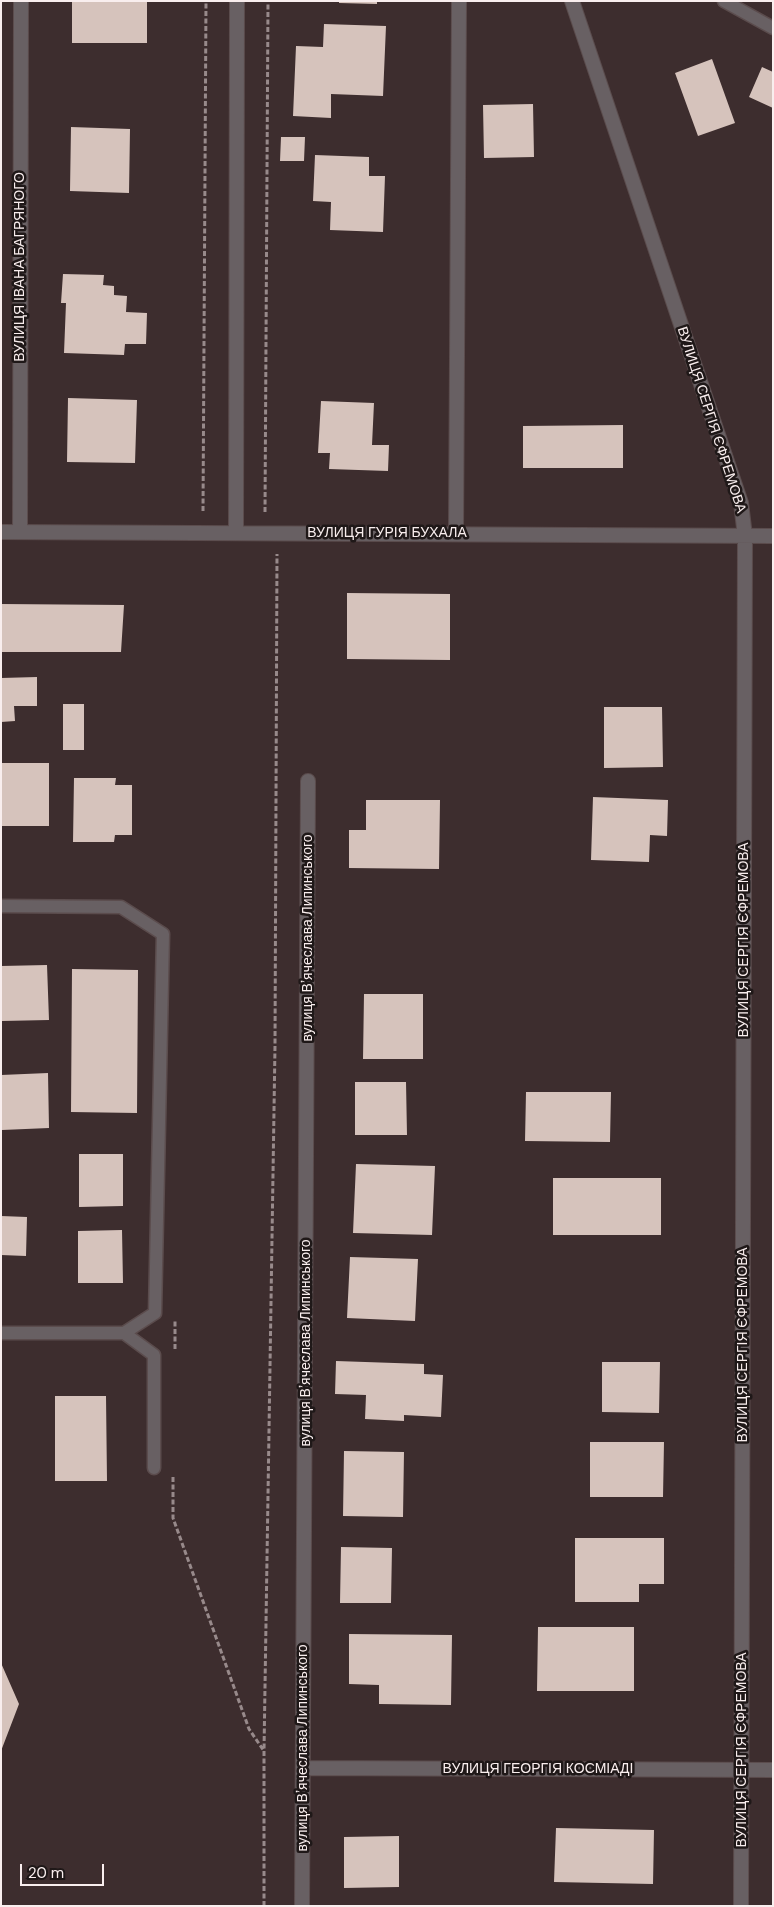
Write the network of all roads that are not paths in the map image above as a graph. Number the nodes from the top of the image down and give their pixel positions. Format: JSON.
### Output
{"nodes":[{"id":1,"x":21,"y":1,"type":"edge"},
{"id":2,"x":237,"y":1,"type":"edge"},
{"id":3,"x":459,"y":1,"type":"edge"},
{"id":4,"x":572,"y":1,"type":"edge"},
{"id":5,"x":724,"y":1,"type":"edge"},
{"id":6,"x":773,"y":28,"type":"edge"},
{"id":7,"x":1,"y":532,"type":"edge"},
{"id":8,"x":20,"y":532,"type":"junction"},
{"id":9,"x":236,"y":532,"type":"junction"},
{"id":10,"x":456,"y":534,"type":"junction"},
{"id":11,"x":745,"y":536,"type":"junction"},
{"id":12,"x":773,"y":536,"type":"edge"},
{"id":13,"x":308,"y":781,"type":"dead end"},
{"id":14,"x":1,"y":906,"type":"edge"},
{"id":15,"x":1,"y":1333,"type":"edge"},
{"id":16,"x":124,"y":1333,"type":"junction"},
{"id":17,"x":154,"y":1468,"type":"dead end"},
{"id":18,"x":304,"y":1768,"type":"junction"},
{"id":19,"x":742,"y":1770,"type":"junction"},
{"id":20,"x":773,"y":1770,"type":"edge"},
{"id":21,"x":302,"y":1906,"type":"edge"},
{"id":22,"x":741,"y":1906,"type":"edge"}],
"edges":[{"from":1,"to":8,"type":"street","name":"ВУЛИЦЯ ІВАНА БАГРЯНОГО"},
{"from":2,"to":9,"type":"street"},
{"from":3,"to":10,"type":"street"},
{"from":4,"to":11,"type":"street","name":"ВУЛИЦЯ СЕРГІЯ ЄФРЕМОВА"},
{"from":5,"to":6,"type":"lane"},
{"from":7,"to":8,"type":"street","name":"ВУЛИЦЯ ГУРІЯ БУХАЛА"},
{"from":8,"to":9,"type":"street","name":"ВУЛИЦЯ ГУРІЯ БУХАЛА"},
{"from":9,"to":10,"type":"street","name":"ВУЛИЦЯ ГУРІЯ БУХАЛА"},
{"from":10,"to":11,"type":"street","name":"ВУЛИЦЯ ГУРІЯ БУХАЛА"},
{"from":11,"to":12,"type":"street","name":"ВУЛИЦЯ ГУРІЯ БУХАЛА"},
{"from":11,"to":19,"type":"street","name":"ВУЛИЦЯ СЕРГІЯ ЄФРЕМОВА"},
{"from":13,"to":18,"type":"street","name":"вулиця Вʼячеслава Липинського"},
{"from":14,"to":16,"type":"lane"},
{"from":15,"to":16,"type":"lane"},
{"from":16,"to":17,"type":"lane"},
{"from":18,"to":19,"type":"street","name":"ВУЛИЦЯ ГЕОРГІЯ КОСМІАДІ"},
{"from":18,"to":21,"type":"street","name":"вулиця Вʼячеслава Липинського"},
{"from":19,"to":20,"type":"street","name":"ВУЛИЦЯ ГЕОРГІЯ КОСМІАДІ"},
{"from":19,"to":22,"type":"street","name":"ВУЛИЦЯ СЕРГІЯ ЄФРЕМОВА"}]}
